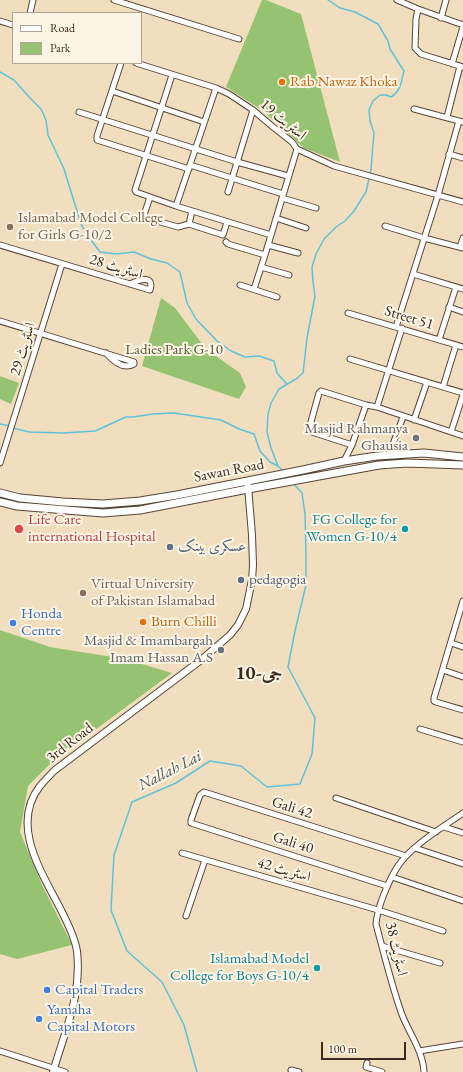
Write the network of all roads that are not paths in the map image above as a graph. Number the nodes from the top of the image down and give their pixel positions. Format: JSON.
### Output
{"nodes":[{"id":1,"x":33,"y":0,"type":"edge"},
{"id":2,"x":114,"y":0,"type":"edge"},
{"id":3,"x":397,"y":0,"type":"edge"},
{"id":4,"x":446,"y":0,"type":"edge"},
{"id":5,"x":418,"y":9,"type":"junction"},
{"id":6,"x":30,"y":12,"type":"edge"},
{"id":7,"x":441,"y":18,"type":"junction"},
{"id":8,"x":0,"y":21,"type":"edge"},
{"id":9,"x":12,"y":25,"type":"edge"},
{"id":10,"x":463,"y":26,"type":"edge"},
{"id":11,"x":239,"y":39,"type":"dead end"},
{"id":12,"x":121,"y":64,"type":"edge"},
{"id":13,"x":139,"y":64,"type":"edge"},
{"id":14,"x":452,"y":64,"type":"junction"},
{"id":15,"x":462,"y":67,"type":"edge"},
{"id":16,"x":172,"y":75,"type":"junction"},
{"id":17,"x":216,"y":88,"type":"junction"},
{"id":18,"x":112,"y":91,"type":"junction"},
{"id":19,"x":162,"y":108,"type":"junction"},
{"id":20,"x":414,"y":109,"type":"dead end"},
{"id":21,"x":253,"y":110,"type":"junction"},
{"id":22,"x":79,"y":112,"type":"dead end"},
{"id":23,"x":447,"y":117,"type":"junction"},
{"id":24,"x":103,"y":119,"type":"junction"},
{"id":25,"x":461,"y":121,"type":"edge"},
{"id":26,"x":204,"y":122,"type":"junction"},
{"id":27,"x":153,"y":135,"type":"junction"},
{"id":28,"x":297,"y":148,"type":"junction"},
{"id":29,"x":196,"y":149,"type":"junction"},
{"id":30,"x":449,"y":154,"type":"junction"},
{"id":31,"x":147,"y":156,"type":"junction"},
{"id":32,"x":463,"y":158,"type":"edge"},
{"id":33,"x":237,"y":162,"type":"junction"},
{"id":34,"x":190,"y":167,"type":"junction"},
{"id":35,"x":288,"y":176,"type":"junction"},
{"id":36,"x":232,"y":179,"type":"junction"},
{"id":37,"x":228,"y":192,"type":"dead end"},
{"id":38,"x":438,"y":195,"type":"junction"},
{"id":39,"x":282,"y":196,"type":"junction"},
{"id":40,"x":150,"y":197,"type":"junction"},
{"id":41,"x":463,"y":202,"type":"edge"},
{"id":42,"x":176,"y":206,"type":"junction"},
{"id":43,"x":316,"y":208,"type":"dead end"},
{"id":44,"x":192,"y":211,"type":"junction"},
{"id":45,"x":276,"y":218,"type":"junction"},
{"id":46,"x":227,"y":222,"type":"junction"},
{"id":47,"x":189,"y":224,"type":"junction"},
{"id":48,"x":386,"y":226,"type":"dead end"},
{"id":49,"x":306,"y":228,"type":"dead end"},
{"id":50,"x":271,"y":235,"type":"junction"},
{"id":51,"x":424,"y":238,"type":"junction"},
{"id":52,"x":463,"y":238,"type":"edge"},
{"id":53,"x":226,"y":242,"type":"dead end"},
{"id":54,"x":0,"y":245,"type":"edge"},
{"id":55,"x":268,"y":245,"type":"junction"},
{"id":56,"x":462,"y":247,"type":"edge"},
{"id":57,"x":298,"y":254,"type":"dead end"},
{"id":58,"x":265,"y":256,"type":"junction"},
{"id":59,"x":62,"y":264,"type":"junction"},
{"id":60,"x":261,"y":267,"type":"junction"},
{"id":61,"x":413,"y":274,"type":"junction"},
{"id":62,"x":289,"y":275,"type":"dead end"},
{"id":63,"x":130,"y":284,"type":"dead end"},
{"id":64,"x":240,"y":285,"type":"dead end"},
{"id":65,"x":456,"y":286,"type":"junction"},
{"id":66,"x":254,"y":289,"type":"junction"},
{"id":67,"x":463,"y":289,"type":"edge"},
{"id":68,"x":277,"y":297,"type":"dead end"},
{"id":69,"x":449,"y":308,"type":"junction"},
{"id":70,"x":463,"y":312,"type":"edge"},
{"id":71,"x":348,"y":313,"type":"dead end"},
{"id":72,"x":0,"y":321,"type":"edge"},
{"id":73,"x":396,"y":327,"type":"junction"},
{"id":74,"x":402,"y":328,"type":"junction"},
{"id":75,"x":40,"y":333,"type":"junction"},
{"id":76,"x":439,"y":340,"type":"junction"},
{"id":77,"x":456,"y":345,"type":"junction"},
{"id":78,"x":463,"y":347,"type":"edge"},
{"id":79,"x":106,"y":353,"type":"junction"},
{"id":80,"x":350,"y":358,"type":"dead end"},
{"id":81,"x":388,"y":370,"type":"junction"},
{"id":82,"x":427,"y":382,"type":"junction"},
{"id":83,"x":443,"y":387,"type":"junction"},
{"id":84,"x":463,"y":394,"type":"edge"},
{"id":85,"x":366,"y":405,"type":"junction"},
{"id":86,"x":376,"y":407,"type":"junction"},
{"id":87,"x":404,"y":417,"type":"junction"},
{"id":88,"x":414,"y":420,"type":"junction"},
{"id":89,"x":451,"y":432,"type":"junction"},
{"id":90,"x":463,"y":436,"type":"edge"},
{"id":91,"x":352,"y":446,"type":"junction"},
{"id":92,"x":389,"y":455,"type":"junction"},
{"id":93,"x":463,"y":457,"type":"edge"},
{"id":94,"x":344,"y":461,"type":"junction"},
{"id":95,"x":0,"y":463,"type":"edge"},
{"id":96,"x":463,"y":465,"type":"edge"},
{"id":97,"x":247,"y":480,"type":"junction"},
{"id":98,"x":248,"y":489,"type":"junction"},
{"id":99,"x":0,"y":493,"type":"edge"},
{"id":100,"x":0,"y":502,"type":"edge"},
{"id":101,"x":463,"y":601,"type":"edge"},
{"id":102,"x":462,"y":610,"type":"edge"},
{"id":103,"x":451,"y":643,"type":"junction"},
{"id":104,"x":463,"y":647,"type":"edge"},
{"id":105,"x":442,"y":670,"type":"junction"},
{"id":106,"x":463,"y":677,"type":"edge"},
{"id":107,"x":463,"y":710,"type":"edge"},
{"id":108,"x":420,"y":729,"type":"dead end"},
{"id":109,"x":463,"y":742,"type":"edge"},
{"id":110,"x":336,"y":798,"type":"dead end"},
{"id":111,"x":463,"y":813,"type":"edge"},
{"id":112,"x":192,"y":822,"type":"joint"},
{"id":113,"x":444,"y":827,"type":"junction"},
{"id":114,"x":436,"y":832,"type":"junction"},
{"id":115,"x":463,"y":833,"type":"edge"},
{"id":116,"x":415,"y":848,"type":"junction"},
{"id":117,"x":182,"y":853,"type":"dead end"},
{"id":118,"x":406,"y":856,"type":"junction"},
{"id":119,"x":205,"y":860,"type":"junction"},
{"id":120,"x":463,"y":864,"type":"edge"},
{"id":121,"x":392,"y":877,"type":"junction"},
{"id":122,"x":387,"y":886,"type":"junction"},
{"id":123,"x":463,"y":901,"type":"edge"},
{"id":124,"x":378,"y":910,"type":"junction"},
{"id":125,"x":186,"y":916,"type":"dead end"},
{"id":126,"x":443,"y":931,"type":"dead end"},
{"id":127,"x":382,"y":946,"type":"junction"},
{"id":128,"x":440,"y":963,"type":"dead end"},
{"id":129,"x":463,"y":1044,"type":"edge"},
{"id":130,"x":0,"y":1051,"type":"edge"},
{"id":131,"x":419,"y":1051,"type":"junction"},
{"id":132,"x":367,"y":1062,"type":"dead end"},
{"id":133,"x":54,"y":1070,"type":"edge"},
{"id":134,"x":291,"y":1070,"type":"dead end"},
{"id":135,"x":65,"y":1072,"type":"edge"},
{"id":136,"x":299,"y":1072,"type":"edge"},
{"id":137,"x":382,"y":1072,"type":"edge"},
{"id":138,"x":424,"y":1072,"type":"edge"}],
"edges":[{"from":1,"to":6,"type":"street"},
{"from":2,"to":11,"type":"street"},
{"from":3,"to":5,"type":"street"},
{"from":4,"to":7,"type":"street"},
{"from":5,"to":7,"type":"street"},
{"from":5,"to":14,"type":"street"},
{"from":7,"to":10,"type":"street"},
{"from":8,"to":9,"type":"street"},
{"from":10,"to":14,"type":"street"},
{"from":12,"to":18,"type":"street"},
{"from":13,"to":16,"type":"street","name":"اسٹریٹ 19"},
{"from":14,"to":15,"type":"street"},
{"from":15,"to":23,"type":"street"},
{"from":16,"to":17,"type":"street","name":"اسٹریٹ 19"},
{"from":16,"to":19,"type":"street"},
{"from":17,"to":21,"type":"street","name":"اسٹریٹ 19"},
{"from":17,"to":26,"type":"street"},
{"from":18,"to":19,"type":"street"},
{"from":18,"to":24,"type":"street"},
{"from":19,"to":26,"type":"street"},
{"from":19,"to":27,"type":"street"},
{"from":20,"to":23,"type":"street"},
{"from":21,"to":28,"type":"street","name":"اسٹریٹ 19"},
{"from":21,"to":33,"type":"street"},
{"from":22,"to":24,"type":"street"},
{"from":23,"to":25,"type":"street"},
{"from":24,"to":27,"type":"street"},
{"from":24,"to":31,"type":"street"},
{"from":25,"to":30,"type":"street"},
{"from":26,"to":29,"type":"street"},
{"from":27,"to":29,"type":"street"},
{"from":27,"to":31,"type":"street"},
{"from":28,"to":35,"type":"street"},
{"from":28,"to":38,"type":"street","name":"اسٹریٹ 19"},
{"from":29,"to":33,"type":"street"},
{"from":29,"to":34,"type":"street"},
{"from":30,"to":32,"type":"street"},
{"from":30,"to":38,"type":"street"},
{"from":31,"to":34,"type":"street"},
{"from":31,"to":40,"type":"street"},
{"from":33,"to":35,"type":"street"},
{"from":33,"to":36,"type":"street"},
{"from":34,"to":36,"type":"street"},
{"from":34,"to":42,"type":"street"},
{"from":35,"to":39,"type":"street"},
{"from":36,"to":37,"type":"street"},
{"from":36,"to":39,"type":"street"},
{"from":38,"to":41,"type":"street","name":"اسٹریٹ 19"},
{"from":38,"to":51,"type":"street"},
{"from":39,"to":43,"type":"street"},
{"from":39,"to":45,"type":"street"},
{"from":40,"to":42,"type":"street"},
{"from":40,"to":47,"type":"street"},
{"from":42,"to":44,"type":"street"},
{"from":44,"to":46,"type":"street"},
{"from":44,"to":47,"type":"street"},
{"from":45,"to":49,"type":"street"},
{"from":45,"to":50,"type":"street"},
{"from":46,"to":47,"type":"street"},
{"from":46,"to":50,"type":"street"},
{"from":48,"to":51,"type":"street"},
{"from":50,"to":55,"type":"street"},
{"from":51,"to":56,"type":"street"},
{"from":51,"to":61,"type":"street"},
{"from":52,"to":56,"type":"street"},
{"from":53,"to":58,"type":"street"},
{"from":54,"to":59,"type":"street","name":"اسٹریٹ 28"},
{"from":55,"to":57,"type":"street"},
{"from":55,"to":58,"type":"street"},
{"from":58,"to":60,"type":"street"},
{"from":59,"to":63,"type":"street","name":"اسٹریٹ 28"},
{"from":59,"to":75,"type":"street","name":"اسٹریٹ 29"},
{"from":60,"to":62,"type":"street"},
{"from":60,"to":66,"type":"street"},
{"from":61,"to":65,"type":"street"},
{"from":61,"to":73,"type":"street"},
{"from":64,"to":66,"type":"street"},
{"from":65,"to":67,"type":"street"},
{"from":65,"to":69,"type":"street"},
{"from":66,"to":68,"type":"street"},
{"from":69,"to":70,"type":"street"},
{"from":69,"to":76,"type":"street"},
{"from":71,"to":73,"type":"street","name":"Street 51"},
{"from":72,"to":75,"type":"street"},
{"from":73,"to":74,"type":"street","name":"Street 51"},
{"from":74,"to":76,"type":"street","name":"Street 51"},
{"from":74,"to":81,"type":"street"},
{"from":75,"to":79,"type":"street"},
{"from":75,"to":95,"type":"street","name":"اسٹریٹ 29"},
{"from":76,"to":77,"type":"street","name":"Street 51"},
{"from":77,"to":78,"type":"street","name":"Street 51"},
{"from":77,"to":83,"type":"street"},
{"from":79,"to":79,"type":"street"},
{"from":80,"to":81,"type":"street"},
{"from":81,"to":82,"type":"street"},
{"from":81,"to":86,"type":"street"},
{"from":82,"to":83,"type":"street"},
{"from":82,"to":88,"type":"street"},
{"from":83,"to":84,"type":"street"},
{"from":84,"to":89,"type":"street"},
{"from":85,"to":86,"type":"street"},
{"from":85,"to":91,"type":"street"},
{"from":85,"to":91,"type":"street"},
{"from":86,"to":87,"type":"street"},
{"from":87,"to":88,"type":"street"},
{"from":87,"to":92,"type":"street"},
{"from":88,"to":89,"type":"street"},
{"from":89,"to":90,"type":"street"},
{"from":91,"to":94,"type":"street"},
{"from":92,"to":93,"type":"main road","name":"Sawan Road"},
{"from":92,"to":94,"type":"main road","name":"Sawan Road"},
{"from":94,"to":97,"type":"main road","name":"Sawan Road"},
{"from":96,"to":98,"type":"main road","name":"Sawan Road"},
{"from":97,"to":98,"type":"street","name":"3rd Road"},
{"from":97,"to":99,"type":"main road","name":"Sawan Road"},
{"from":98,"to":100,"type":"main road","name":"Sawan Road"},
{"from":98,"to":133,"type":"street","name":"3rd Road"},
{"from":101,"to":102,"type":"street"},
{"from":102,"to":103,"type":"street"},
{"from":103,"to":104,"type":"street"},
{"from":103,"to":105,"type":"street"},
{"from":105,"to":106,"type":"street"},
{"from":105,"to":107,"type":"street"},
{"from":108,"to":109,"type":"street"},
{"from":110,"to":114,"type":"street"},
{"from":111,"to":113,"type":"street","name":"اسٹریٹ 38"},
{"from":112,"to":118,"type":"street","name":"Gali 42"},
{"from":112,"to":122,"type":"street","name":"Gali 40"},
{"from":113,"to":114,"type":"street","name":"اسٹریٹ 38"},
{"from":113,"to":115,"type":"street"},
{"from":114,"to":116,"type":"street","name":"اسٹریٹ 38"},
{"from":116,"to":118,"type":"street","name":"اسٹریٹ 38"},
{"from":116,"to":120,"type":"street"},
{"from":117,"to":119,"type":"street","name":"اسٹریٹ 42"},
{"from":118,"to":121,"type":"street","name":"اسٹریٹ 38"},
{"from":119,"to":124,"type":"street","name":"اسٹریٹ 42"},
{"from":119,"to":125,"type":"street"},
{"from":121,"to":122,"type":"street","name":"اسٹریٹ 38"},
{"from":121,"to":123,"type":"street"},
{"from":122,"to":124,"type":"street","name":"اسٹریٹ 38"},
{"from":124,"to":126,"type":"street","name":"اسٹریٹ 42"},
{"from":124,"to":127,"type":"street","name":"اسٹریٹ 38"},
{"from":127,"to":128,"type":"street"},
{"from":127,"to":131,"type":"street","name":"اسٹریٹ 38"},
{"from":129,"to":131,"type":"street"},
{"from":130,"to":133,"type":"street"},
{"from":131,"to":138,"type":"street","name":"اسٹریٹ 38"},
{"from":132,"to":137,"type":"street"},
{"from":133,"to":135,"type":"street"},
{"from":134,"to":136,"type":"street"}]}
